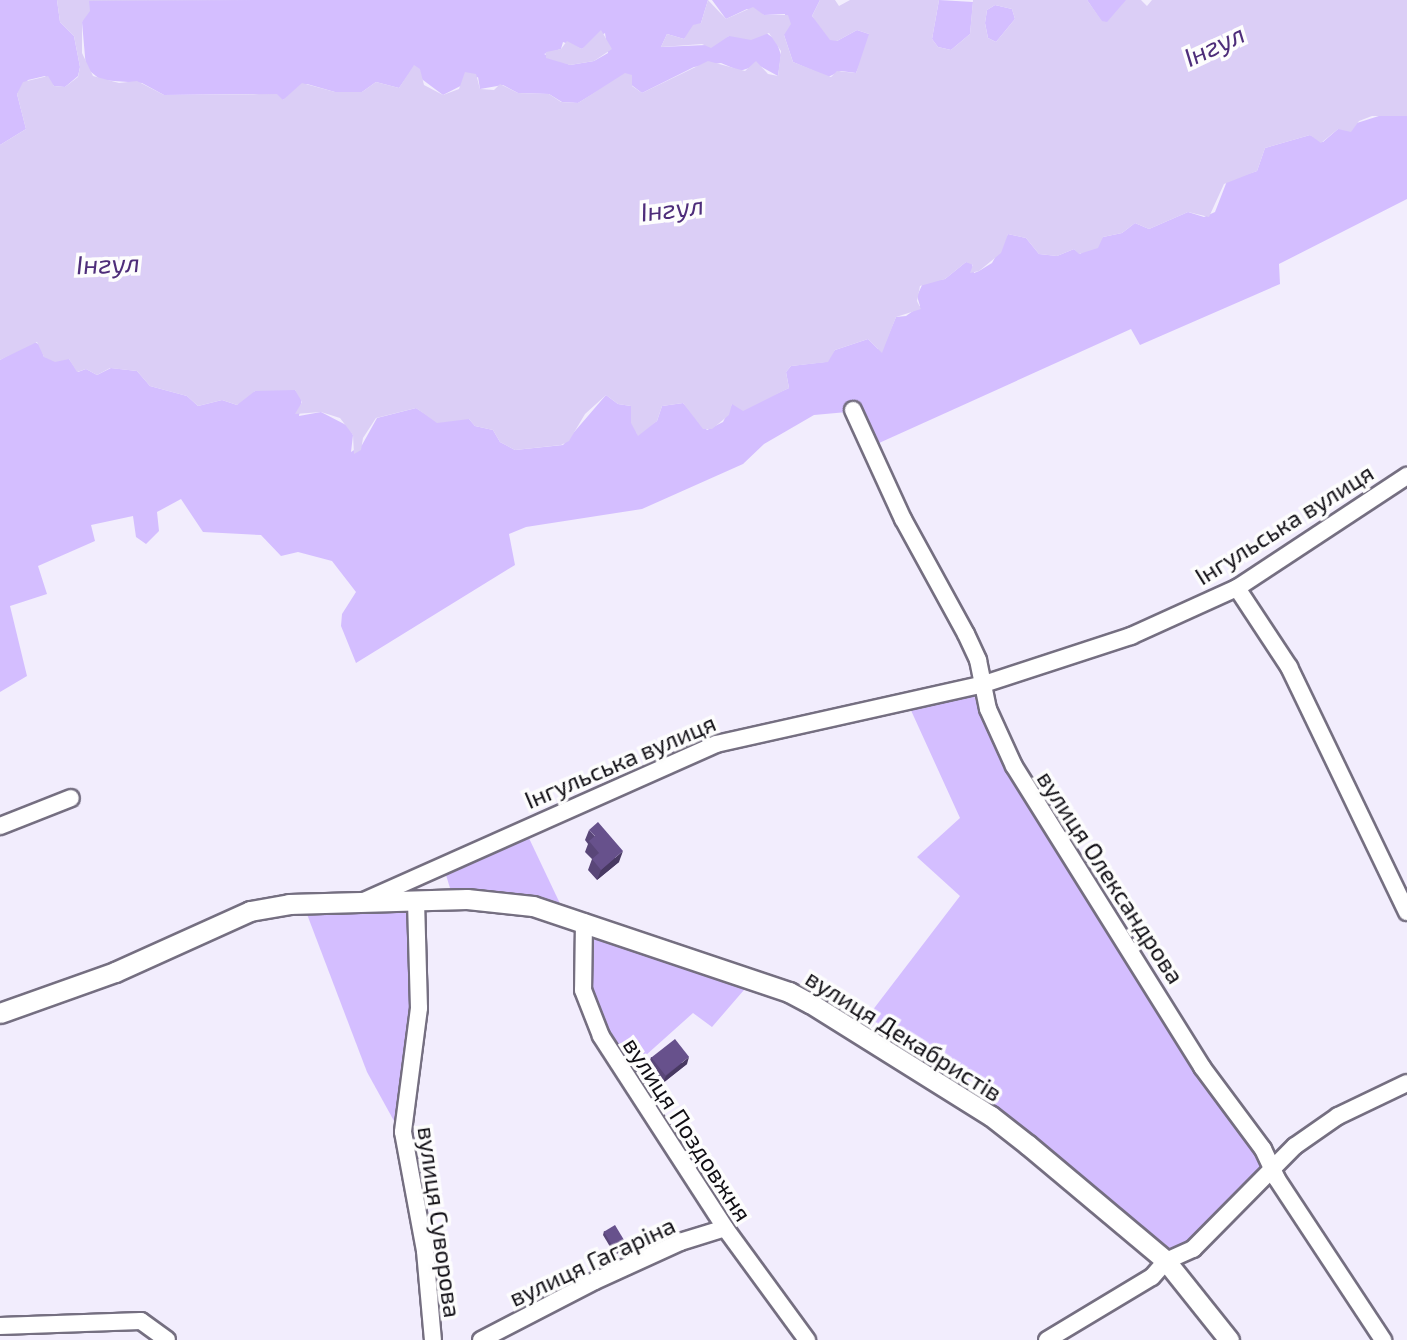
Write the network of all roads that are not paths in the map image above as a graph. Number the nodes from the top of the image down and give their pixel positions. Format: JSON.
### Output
{"nodes":[{"id":1,"x":853,"y":410,"type":"dead end"},
{"id":2,"x":1407,"y":476,"type":"edge"},
{"id":3,"x":1237,"y":588,"type":"junction"},
{"id":4,"x":984,"y":684,"type":"junction"},
{"id":5,"x":71,"y":798,"type":"dead end"},
{"id":6,"x":0,"y":826,"type":"edge"},
{"id":7,"x":416,"y":901,"type":"junction"},
{"id":8,"x":355,"y":905,"type":"junction"},
{"id":9,"x":1407,"y":912,"type":"edge"},
{"id":10,"x":584,"y":922,"type":"junction"},
{"id":11,"x":0,"y":1011,"type":"edge"},
{"id":12,"x":1407,"y":1083,"type":"edge"},
{"id":13,"x":1273,"y":1168,"type":"junction"},
{"id":14,"x":725,"y":1228,"type":"junction"},
{"id":15,"x":1166,"y":1261,"type":"junction"},
{"id":16,"x":0,"y":1326,"type":"edge"},
{"id":17,"x":167,"y":1340,"type":"edge"},
{"id":18,"x":433,"y":1340,"type":"edge"},
{"id":19,"x":481,"y":1340,"type":"edge"},
{"id":20,"x":807,"y":1340,"type":"edge"},
{"id":21,"x":1047,"y":1340,"type":"edge"},
{"id":22,"x":1228,"y":1340,"type":"edge"},
{"id":23,"x":1382,"y":1340,"type":"edge"}],
"edges":[{"from":1,"to":4,"type":"street","name":"вулиця Олександрова"},
{"from":2,"to":3,"type":"street","name":"Інгульська вулиця"},
{"from":3,"to":4,"type":"street","name":"Інгульська вулиця"},
{"from":3,"to":9,"type":"street"},
{"from":4,"to":8,"type":"street","name":"Інгульська вулиця"},
{"from":4,"to":13,"type":"street","name":"вулиця Олександрова"},
{"from":5,"to":6,"type":"street"},
{"from":7,"to":8,"type":"street","name":"вулиця Декабристів"},
{"from":7,"to":10,"type":"street","name":"вулиця Декабристів"},
{"from":7,"to":18,"type":"street","name":"вулиця Суворова"},
{"from":8,"to":11,"type":"street","name":"Інгульська вулиця"},
{"from":10,"to":14,"type":"street","name":"вулиця Поздовжня"},
{"from":10,"to":15,"type":"street","name":"вулиця Декабристів"},
{"from":12,"to":13,"type":"street"},
{"from":13,"to":15,"type":"street"},
{"from":13,"to":23,"type":"street","name":"вулиця Олександрова"},
{"from":14,"to":19,"type":"street","name":"вулиця Гагаріна"},
{"from":14,"to":20,"type":"street","name":"вулиця Поздовжня"},
{"from":15,"to":21,"type":"street"},
{"from":15,"to":22,"type":"street","name":"вулиця Декабристів"},
{"from":16,"to":17,"type":"street"}]}
